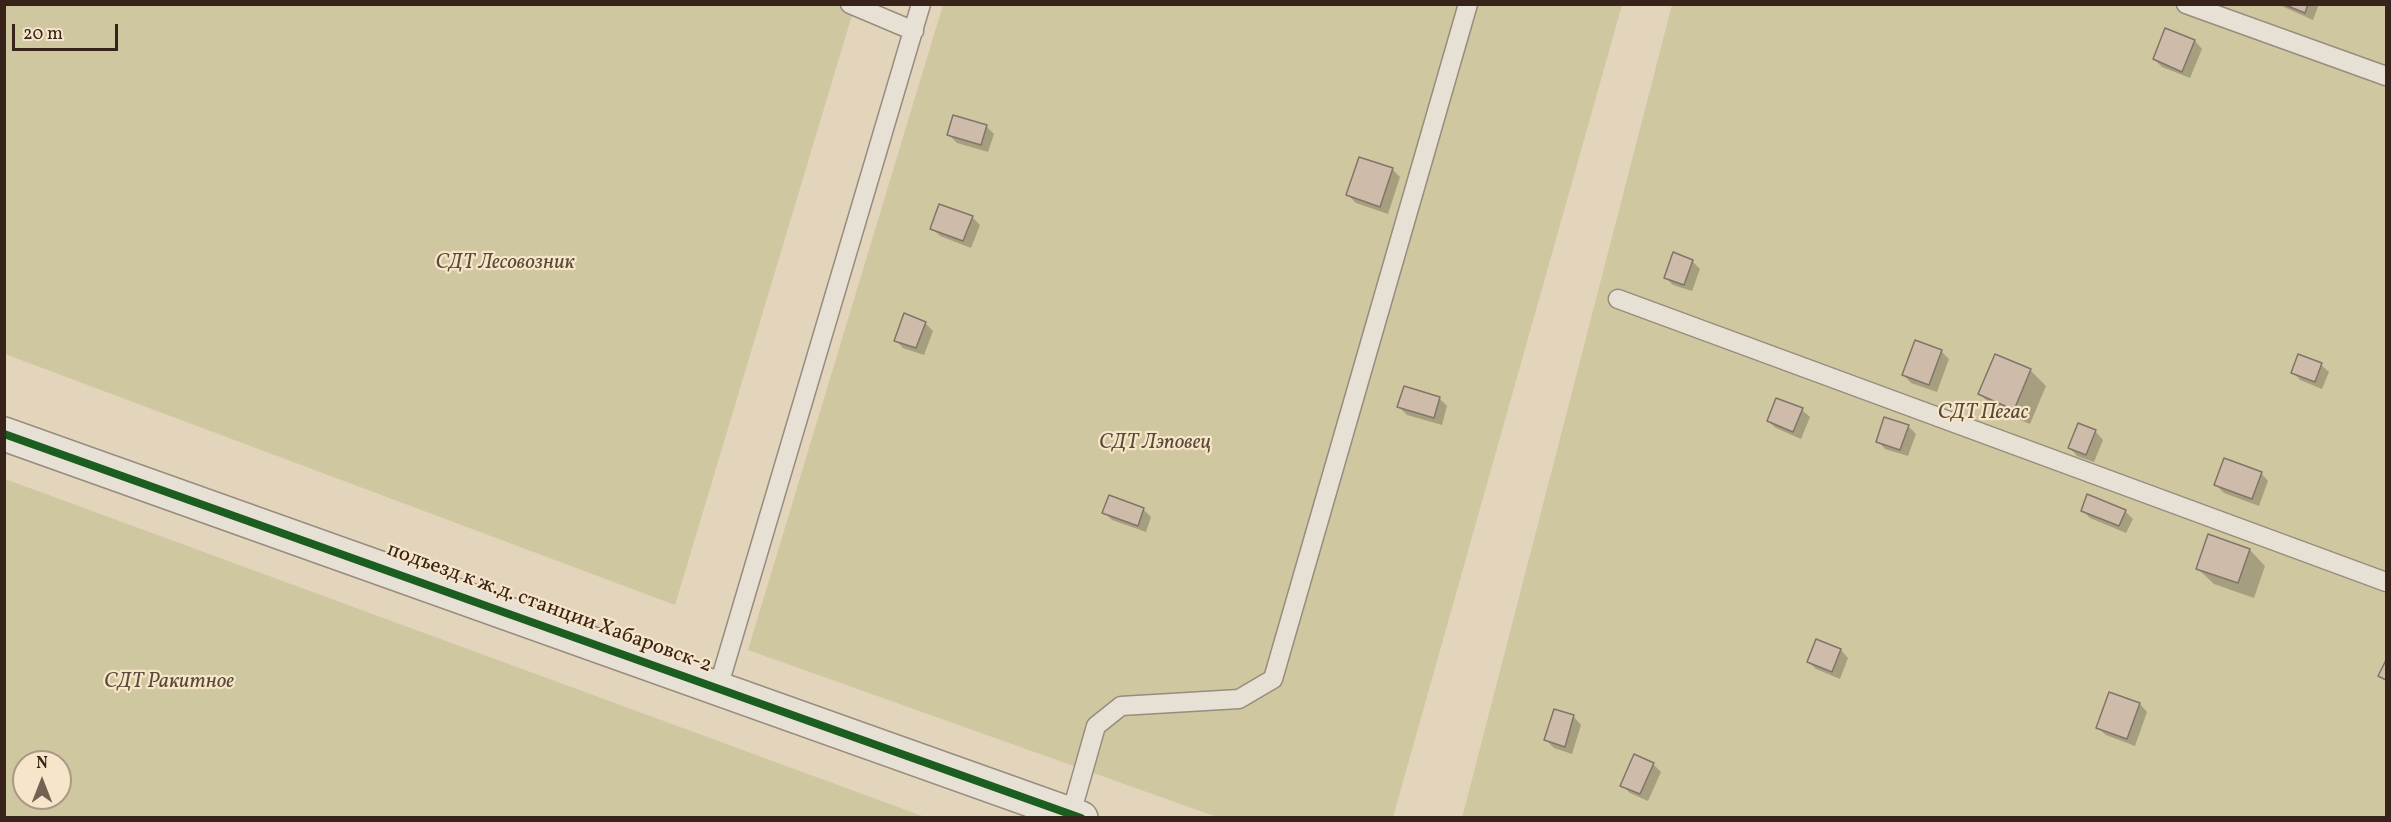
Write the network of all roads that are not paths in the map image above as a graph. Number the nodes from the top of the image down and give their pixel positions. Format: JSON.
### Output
{"nodes":[{"id":1,"x":850,"y":4,"type":"edge"},
{"id":2,"x":921,"y":4,"type":"edge"},
{"id":3,"x":1468,"y":4,"type":"edge"},
{"id":4,"x":2186,"y":4,"type":"edge"},
{"id":5,"x":914,"y":31,"type":"junction"},
{"id":6,"x":2386,"y":76,"type":"edge"},
{"id":7,"x":1618,"y":299,"type":"dead end"},
{"id":8,"x":4,"y":434,"type":"edge"},
{"id":9,"x":2386,"y":582,"type":"edge"},
{"id":10,"x":718,"y":688,"type":"junction"},
{"id":11,"x":1076,"y":816,"type":"edge"}],
"edges":[{"from":1,"to":5,"type":"lane"},
{"from":2,"to":5,"type":"lane"},
{"from":3,"to":11,"type":"lane"},
{"from":4,"to":6,"type":"lane"},
{"from":5,"to":10,"type":"lane"},
{"from":7,"to":9,"type":"lane"},
{"from":8,"to":10,"type":"street","name":"подъезд к ж.д. станции Хабаровск-2"},
{"from":10,"to":11,"type":"street","name":"подъезд к ж.д. станции Хабаровск-2"}]}
